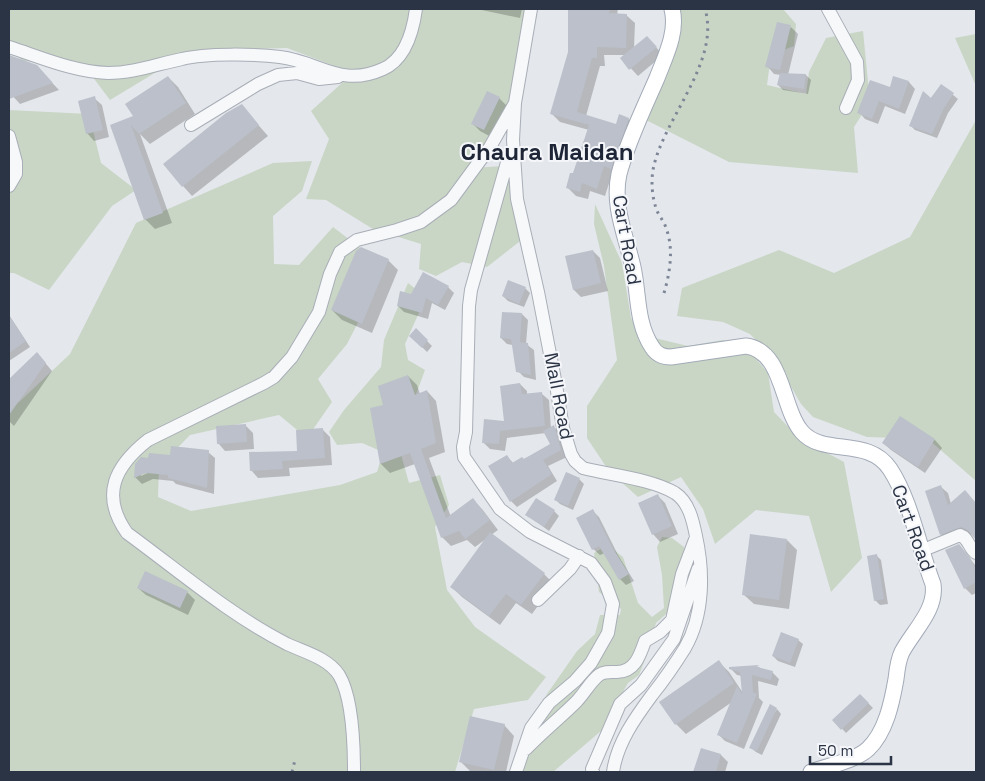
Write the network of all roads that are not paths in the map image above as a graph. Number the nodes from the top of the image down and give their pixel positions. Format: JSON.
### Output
{"nodes":[{"id":1,"x":416,"y":9,"type":"edge"},
{"id":2,"x":531,"y":9,"type":"edge"},
{"id":3,"x":672,"y":9,"type":"edge"},
{"id":4,"x":828,"y":9,"type":"edge"},
{"id":5,"x":9,"y":47,"type":"edge"},
{"id":6,"x":343,"y":76,"type":"junction"},
{"id":7,"x":515,"y":103,"type":"junction"},
{"id":8,"x":846,"y":108,"type":"dead end"},
{"id":9,"x":191,"y":124,"type":"dead end"},
{"id":10,"x":9,"y":136,"type":"edge"},
{"id":11,"x":514,"y":140,"type":"junction"},
{"id":12,"x":9,"y":186,"type":"edge"},
{"id":13,"x":696,"y":536,"type":"junction"},
{"id":14,"x":922,"y":551,"type":"junction"},
{"id":15,"x":976,"y":553,"type":"edge"},
{"id":16,"x":579,"y":556,"type":"junction"},
{"id":17,"x":701,"y":560,"type":"junction"},
{"id":18,"x":538,"y":600,"type":"dead end"},
{"id":19,"x":521,"y":755,"type":"junction"},
{"id":20,"x":354,"y":772,"type":"edge"},
{"id":21,"x":516,"y":772,"type":"edge"},
{"id":22,"x":593,"y":772,"type":"edge"},
{"id":23,"x":614,"y":772,"type":"edge"},
{"id":24,"x":811,"y":772,"type":"edge"}],
"edges":[{"from":1,"to":6,"type":"street"},
{"from":2,"to":7,"type":"street","name":"Mall Road"},
{"from":3,"to":14,"type":"main road","name":"Cart Road"},
{"from":4,"to":8,"type":"street"},
{"from":5,"to":6,"type":"street"},
{"from":6,"to":9,"type":"street"},
{"from":7,"to":11,"type":"street","name":"Mall Road"},
{"from":7,"to":20,"type":"street"},
{"from":10,"to":12,"type":"street"},
{"from":11,"to":13,"type":"street","name":"Mall Road"},
{"from":11,"to":16,"type":"street"},
{"from":13,"to":17,"type":"street","name":"Mall Road"},
{"from":13,"to":19,"type":"street"},
{"from":14,"to":15,"type":"street"},
{"from":14,"to":24,"type":"main road","name":"Cart Road"},
{"from":16,"to":18,"type":"street"},
{"from":16,"to":19,"type":"street"},
{"from":17,"to":22,"type":"street"},
{"from":17,"to":23,"type":"street","name":"Mall Road"},
{"from":19,"to":21,"type":"street"}]}
